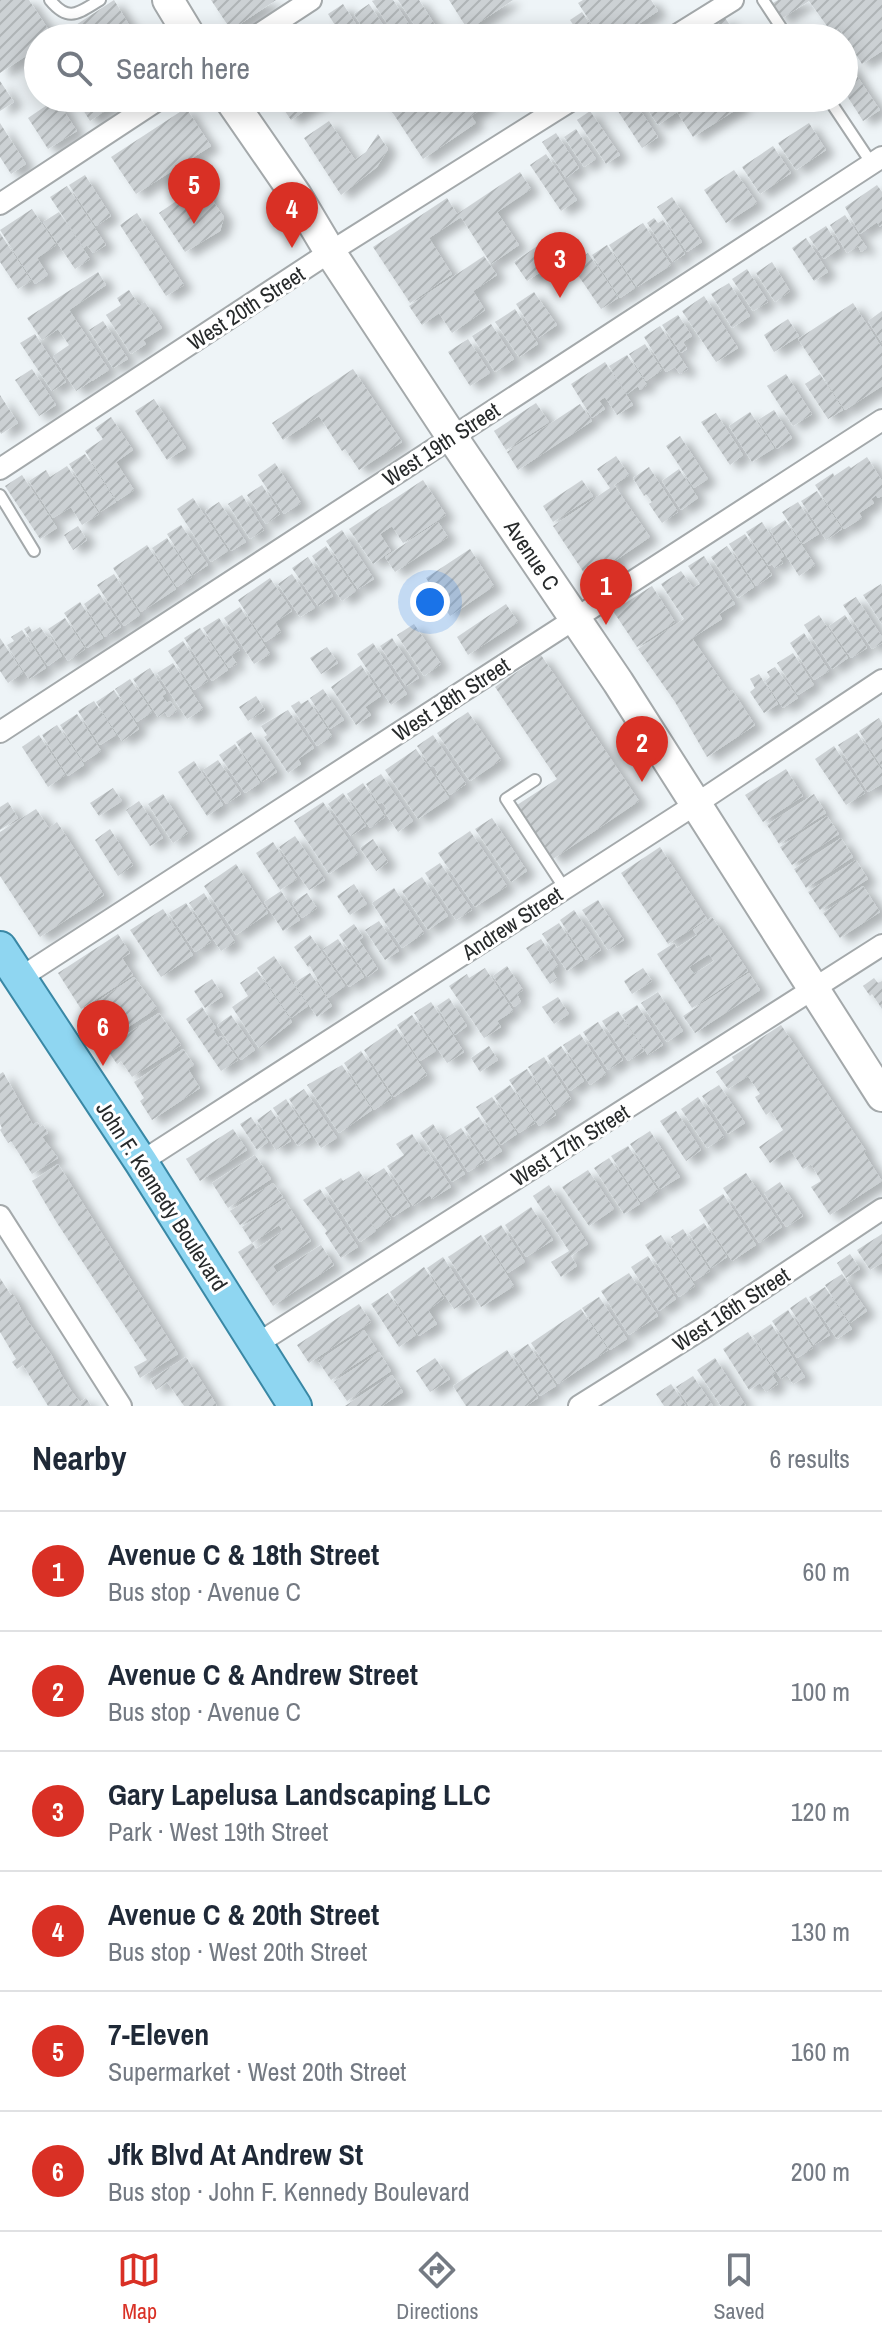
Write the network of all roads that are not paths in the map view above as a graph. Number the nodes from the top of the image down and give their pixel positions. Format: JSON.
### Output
{"nodes":[{"id":1,"x":50,"y":0,"type":"edge"},
{"id":2,"x":100,"y":0,"type":"edge"},
{"id":3,"x":168,"y":0,"type":"edge"},
{"id":4,"x":311,"y":0,"type":"edge"},
{"id":5,"x":733,"y":0,"type":"edge"},
{"id":6,"x":763,"y":0,"type":"edge"},
{"id":7,"x":183,"y":24,"type":"edge"},
{"id":8,"x":274,"y":24,"type":"edge"},
{"id":9,"x":694,"y":24,"type":"edge"},
{"id":10,"x":779,"y":24,"type":"edge"},
{"id":11,"x":140,"y":112,"type":"edge"},
{"id":12,"x":239,"y":112,"type":"edge"},
{"id":13,"x":553,"y":112,"type":"edge"},
{"id":14,"x":839,"y":112,"type":"edge"},
{"id":15,"x":877,"y":161,"type":"edge"},
{"id":16,"x":0,"y":204,"type":"edge"},
{"id":17,"x":330,"y":252,"type":"junction"},
{"id":18,"x":882,"y":420,"type":"edge"},
{"id":19,"x":452,"y":437,"type":"junction"},
{"id":20,"x":0,"y":469,"type":"edge"},
{"id":21,"x":0,"y":495,"type":"edge"},
{"id":22,"x":34,"y":551,"type":"dead end"},
{"id":23,"x":576,"y":619,"type":"junction"},
{"id":24,"x":882,"y":680,"type":"edge"},
{"id":25,"x":0,"y":732,"type":"edge"},
{"id":26,"x":535,"y":780,"type":"dead end"},
{"id":27,"x":696,"y":804,"type":"junction"},
{"id":28,"x":565,"y":889,"type":"junction"},
{"id":29,"x":882,"y":945,"type":"edge"},
{"id":30,"x":0,"y":948,"type":"edge"},
{"id":31,"x":20,"y":978,"type":"junction"},
{"id":32,"x":814,"y":990,"type":"junction"},
{"id":33,"x":882,"y":1096,"type":"edge"},
{"id":34,"x":141,"y":1162,"type":"junction"},
{"id":35,"x":882,"y":1209,"type":"edge"},
{"id":36,"x":0,"y":1216,"type":"edge"},
{"id":37,"x":257,"y":1344,"type":"junction"},
{"id":38,"x":121,"y":1406,"type":"edge"},
{"id":39,"x":295,"y":1406,"type":"edge"},
{"id":40,"x":579,"y":1406,"type":"edge"}],
"edges":[{"from":1,"to":2,"type":"lane"},
{"from":3,"to":7,"type":"main road"},
{"from":4,"to":8,"type":"street"},
{"from":5,"to":9,"type":"street"},
{"from":6,"to":10,"type":"lane"},
{"from":11,"to":16,"type":"street"},
{"from":12,"to":17,"type":"main road","name":"Avenue C"},
{"from":13,"to":17,"type":"street","name":"West 20th Street"},
{"from":14,"to":15,"type":"lane"},
{"from":15,"to":19,"type":"street","name":"West 19th Street"},
{"from":17,"to":19,"type":"main road","name":"Avenue C"},
{"from":17,"to":20,"type":"street","name":"West 20th Street"},
{"from":18,"to":23,"type":"street","name":"West 18th Street"},
{"from":19,"to":23,"type":"main road","name":"Avenue C"},
{"from":19,"to":25,"type":"street","name":"West 19th Street"},
{"from":21,"to":22,"type":"lane"},
{"from":23,"to":27,"type":"main road","name":"Avenue C"},
{"from":23,"to":31,"type":"street","name":"West 18th Street"},
{"from":24,"to":27,"type":"street","name":"Andrew Street"},
{"from":26,"to":28,"type":"lane"},
{"from":27,"to":28,"type":"street","name":"Andrew Street"},
{"from":27,"to":32,"type":"main road","name":"Avenue C"},
{"from":28,"to":34,"type":"street","name":"Andrew Street"},
{"from":29,"to":32,"type":"street","name":"West 17th Street"},
{"from":30,"to":31,"type":"main road","name":"John F. Kennedy Boulevard"},
{"from":31,"to":34,"type":"main road","name":"John F. Kennedy Boulevard"},
{"from":32,"to":33,"type":"main road","name":"Avenue C"},
{"from":32,"to":37,"type":"street","name":"West 17th Street"},
{"from":34,"to":37,"type":"main road","name":"John F. Kennedy Boulevard"},
{"from":35,"to":40,"type":"street","name":"West 16th Street"},
{"from":36,"to":38,"type":"street"},
{"from":37,"to":39,"type":"main road","name":"John F. Kennedy Boulevard"}]}
